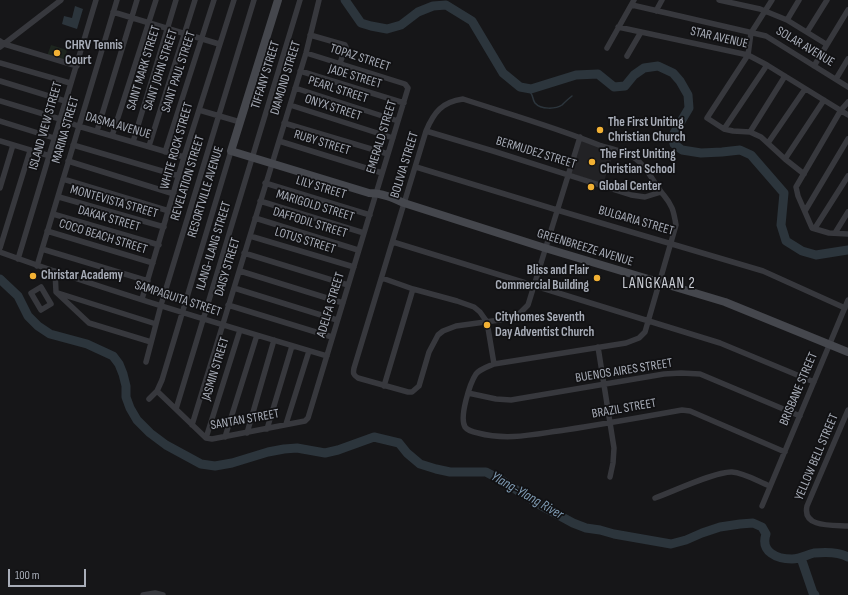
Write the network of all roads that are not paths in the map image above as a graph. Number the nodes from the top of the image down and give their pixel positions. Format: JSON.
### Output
{"nodes":[{"id":1,"x":61,"y":0,"type":"edge"},
{"id":2,"x":96,"y":0,"type":"edge"},
{"id":3,"x":117,"y":0,"type":"edge"},
{"id":4,"x":137,"y":0,"type":"edge"},
{"id":5,"x":156,"y":0,"type":"edge"},
{"id":6,"x":176,"y":0,"type":"edge"},
{"id":7,"x":195,"y":0,"type":"edge"},
{"id":8,"x":214,"y":0,"type":"edge"},
{"id":9,"x":234,"y":0,"type":"edge"},
{"id":10,"x":254,"y":0,"type":"edge"},
{"id":11,"x":278,"y":0,"type":"edge"},
{"id":12,"x":300,"y":0,"type":"edge"},
{"id":13,"x":319,"y":0,"type":"edge"},
{"id":14,"x":662,"y":0,"type":"edge"},
{"id":15,"x":719,"y":0,"type":"edge"},
{"id":16,"x":772,"y":0,"type":"edge"},
{"id":17,"x":799,"y":0,"type":"edge"},
{"id":18,"x":827,"y":0,"type":"edge"},
{"id":19,"x":633,"y":2,"type":"edge"},
{"id":20,"x":848,"y":10,"type":"edge"},
{"id":21,"x":656,"y":11,"type":"junction"},
{"id":22,"x":765,"y":11,"type":"junction"},
{"id":23,"x":113,"y":12,"type":"junction"},
{"id":24,"x":132,"y":18,"type":"junction"},
{"id":25,"x":787,"y":20,"type":"junction"},
{"id":26,"x":150,"y":23,"type":"junction"},
{"id":27,"x":618,"y":27,"type":"junction"},
{"id":28,"x":167,"y":28,"type":"junction"},
{"id":29,"x":641,"y":32,"type":"junction"},
{"id":30,"x":807,"y":32,"type":"junction"},
{"id":31,"x":751,"y":33,"type":"junction"},
{"id":32,"x":184,"y":34,"type":"junction"},
{"id":33,"x":310,"y":35,"type":"junction"},
{"id":34,"x":202,"y":39,"type":"junction"},
{"id":35,"x":1,"y":44,"type":"edge"},
{"id":36,"x":219,"y":44,"type":"junction"},
{"id":37,"x":826,"y":44,"type":"junction"},
{"id":38,"x":607,"y":48,"type":"dead end"},
{"id":39,"x":306,"y":53,"type":"junction"},
{"id":40,"x":748,"y":55,"type":"junction"},
{"id":41,"x":627,"y":56,"type":"dead end"},
{"id":42,"x":848,"y":59,"type":"edge"},
{"id":43,"x":0,"y":63,"type":"edge"},
{"id":44,"x":340,"y":63,"type":"junction"},
{"id":45,"x":768,"y":65,"type":"junction"},
{"id":46,"x":77,"y":66,"type":"junction"},
{"id":47,"x":814,"y":66,"type":"junction"},
{"id":48,"x":300,"y":71,"type":"junction"},
{"id":49,"x":785,"y":76,"type":"junction"},
{"id":50,"x":836,"y":79,"type":"junction"},
{"id":51,"x":0,"y":81,"type":"edge"},
{"id":52,"x":70,"y":83,"type":"junction"},
{"id":53,"x":408,"y":86,"type":"joint"},
{"id":54,"x":848,"y":87,"type":"edge"},
{"id":55,"x":295,"y":88,"type":"junction"},
{"id":56,"x":805,"y":89,"type":"junction"},
{"id":57,"x":824,"y":100,"type":"junction"},
{"id":58,"x":0,"y":101,"type":"edge"},
{"id":59,"x":65,"y":102,"type":"junction"},
{"id":60,"x":848,"y":102,"type":"edge"},
{"id":61,"x":404,"y":103,"type":"junction"},
{"id":62,"x":290,"y":106,"type":"junction"},
{"id":63,"x":199,"y":110,"type":"junction"},
{"id":64,"x":841,"y":110,"type":"junction"},
{"id":65,"x":848,"y":115,"type":"edge"},
{"id":66,"x":217,"y":116,"type":"junction"},
{"id":67,"x":60,"y":119,"type":"junction"},
{"id":68,"x":398,"y":121,"type":"junction"},
{"id":69,"x":0,"y":122,"type":"edge"},
{"id":70,"x":240,"y":122,"type":"junction"},
{"id":71,"x":284,"y":123,"type":"junction"},
{"id":72,"x":78,"y":126,"type":"junction"},
{"id":73,"x":724,"y":130,"type":"junction"},
{"id":74,"x":98,"y":131,"type":"junction"},
{"id":75,"x":426,"y":131,"type":"junction"},
{"id":76,"x":750,"y":132,"type":"junction"},
{"id":77,"x":112,"y":136,"type":"junction"},
{"id":78,"x":580,"y":137,"type":"junction"},
{"id":79,"x":54,"y":138,"type":"junction"},
{"id":80,"x":392,"y":138,"type":"junction"},
{"id":81,"x":848,"y":140,"type":"edge"},
{"id":82,"x":0,"y":141,"type":"edge"},
{"id":83,"x":279,"y":141,"type":"junction"},
{"id":84,"x":133,"y":142,"type":"junction"},
{"id":85,"x":768,"y":143,"type":"junction"},
{"id":86,"x":73,"y":144,"type":"junction"},
{"id":87,"x":13,"y":146,"type":"junction"},
{"id":88,"x":149,"y":146,"type":"junction"},
{"id":89,"x":30,"y":151,"type":"junction"},
{"id":90,"x":231,"y":151,"type":"junction"},
{"id":91,"x":165,"y":152,"type":"junction"},
{"id":92,"x":388,"y":154,"type":"junction"},
{"id":93,"x":50,"y":156,"type":"junction"},
{"id":94,"x":184,"y":157,"type":"junction"},
{"id":95,"x":252,"y":157,"type":"junction"},
{"id":96,"x":785,"y":159,"type":"junction"},
{"id":97,"x":68,"y":161,"type":"junction"},
{"id":98,"x":272,"y":163,"type":"junction"},
{"id":99,"x":416,"y":167,"type":"junction"},
{"id":100,"x":382,"y":173,"type":"junction"},
{"id":101,"x":568,"y":174,"type":"junction"},
{"id":102,"x":804,"y":174,"type":"junction"},
{"id":103,"x":179,"y":176,"type":"junction"},
{"id":104,"x":848,"y":176,"type":"edge"},
{"id":105,"x":63,"y":179,"type":"junction"},
{"id":106,"x":265,"y":183,"type":"junction"},
{"id":107,"x":0,"y":188,"type":"edge"},
{"id":108,"x":662,"y":192,"type":"junction"},
{"id":109,"x":174,"y":194,"type":"junction"},
{"id":110,"x":374,"y":194,"type":"junction"},
{"id":111,"x":59,"y":197,"type":"junction"},
{"id":112,"x":260,"y":201,"type":"junction"},
{"id":113,"x":404,"y":203,"type":"junction"},
{"id":114,"x":557,"y":210,"type":"junction"},
{"id":115,"x":169,"y":211,"type":"junction"},
{"id":116,"x":804,"y":211,"type":"junction"},
{"id":117,"x":848,"y":212,"type":"edge"},
{"id":118,"x":52,"y":214,"type":"junction"},
{"id":119,"x":370,"y":215,"type":"junction"},
{"id":120,"x":255,"y":218,"type":"junction"},
{"id":121,"x":164,"y":227,"type":"junction"},
{"id":122,"x":815,"y":228,"type":"junction"},
{"id":123,"x":47,"y":232,"type":"junction"},
{"id":124,"x":364,"y":233,"type":"junction"},
{"id":125,"x":835,"y":233,"type":"junction"},
{"id":126,"x":848,"y":234,"type":"edge"},
{"id":127,"x":250,"y":236,"type":"junction"},
{"id":128,"x":393,"y":242,"type":"junction"},
{"id":129,"x":671,"y":243,"type":"junction"},
{"id":130,"x":158,"y":245,"type":"junction"},
{"id":131,"x":0,"y":248,"type":"edge"},
{"id":132,"x":545,"y":248,"type":"junction"},
{"id":133,"x":42,"y":249,"type":"junction"},
{"id":134,"x":358,"y":250,"type":"junction"},
{"id":135,"x":0,"y":252,"type":"edge"},
{"id":136,"x":244,"y":253,"type":"junction"},
{"id":137,"x":18,"y":259,"type":"junction"},
{"id":138,"x":153,"y":263,"type":"junction"},
{"id":139,"x":37,"y":266,"type":"junction"},
{"id":140,"x":354,"y":267,"type":"junction"},
{"id":141,"x":55,"y":271,"type":"junction"},
{"id":142,"x":240,"y":271,"type":"junction"},
{"id":143,"x":382,"y":278,"type":"junction"},
{"id":144,"x":148,"y":281,"type":"junction"},
{"id":145,"x":658,"y":283,"type":"junction"},
{"id":146,"x":348,"y":285,"type":"junction"},
{"id":147,"x":533,"y":286,"type":"junction"},
{"id":148,"x":234,"y":288,"type":"junction"},
{"id":149,"x":413,"y":289,"type":"junction"},
{"id":150,"x":56,"y":292,"type":"junction"},
{"id":151,"x":142,"y":299,"type":"junction"},
{"id":152,"x":848,"y":300,"type":"edge"},
{"id":153,"x":343,"y":303,"type":"junction"},
{"id":154,"x":161,"y":305,"type":"junction"},
{"id":155,"x":228,"y":305,"type":"junction"},
{"id":156,"x":845,"y":308,"type":"junction"},
{"id":157,"x":182,"y":313,"type":"junction"},
{"id":158,"x":204,"y":319,"type":"junction"},
{"id":159,"x":337,"y":320,"type":"junction"},
{"id":160,"x":648,"y":320,"type":"junction"},
{"id":161,"x":487,"y":322,"type":"junction"},
{"id":162,"x":156,"y":324,"type":"junction"},
{"id":163,"x":222,"y":325,"type":"junction"},
{"id":164,"x":240,"y":330,"type":"junction"},
{"id":165,"x":257,"y":335,"type":"junction"},
{"id":166,"x":332,"y":337,"type":"junction"},
{"id":167,"x":274,"y":340,"type":"junction"},
{"id":168,"x":151,"y":342,"type":"junction"},
{"id":169,"x":830,"y":344,"type":"junction"},
{"id":170,"x":292,"y":346,"type":"junction"},
{"id":171,"x":598,"y":347,"type":"junction"},
{"id":172,"x":309,"y":351,"type":"junction"},
{"id":173,"x":848,"y":352,"type":"edge"},
{"id":174,"x":327,"y":356,"type":"junction"},
{"id":175,"x":146,"y":362,"type":"dead end"},
{"id":176,"x":494,"y":364,"type":"junction"},
{"id":177,"x":814,"y":382,"type":"junction"},
{"id":178,"x":605,"y":385,"type":"junction"},
{"id":179,"x":384,"y":386,"type":"junction"},
{"id":180,"x":157,"y":391,"type":"junction"},
{"id":181,"x":468,"y":393,"type":"junction"},
{"id":182,"x":149,"y":399,"type":"dead end"},
{"id":183,"x":176,"y":409,"type":"junction"},
{"id":184,"x":848,"y":410,"type":"edge"},
{"id":185,"x":800,"y":416,"type":"junction"},
{"id":186,"x":306,"y":420,"type":"joint"},
{"id":187,"x":609,"y":423,"type":"junction"},
{"id":188,"x":286,"y":424,"type":"junction"},
{"id":189,"x":192,"y":425,"type":"junction"},
{"id":190,"x":267,"y":429,"type":"junction"},
{"id":191,"x":247,"y":433,"type":"junction"},
{"id":192,"x":224,"y":437,"type":"junction"},
{"id":193,"x":206,"y":438,"type":"junction"},
{"id":194,"x":785,"y":452,"type":"junction"},
{"id":195,"x":610,"y":477,"type":"dead end"},
{"id":196,"x":770,"y":486,"type":"junction"},
{"id":197,"x":655,"y":498,"type":"dead end"},
{"id":198,"x":762,"y":506,"type":"dead end"},
{"id":199,"x":848,"y":526,"type":"edge"},
{"id":200,"x":143,"y":595,"type":"edge"},
{"id":201,"x":163,"y":595,"type":"edge"}],
"edges":[{"from":1,"to":35,"type":"street"},
{"from":2,"to":46,"type":"street","name":"ISLAND VIEW STREET"},
{"from":3,"to":23,"type":"street","name":"MARINA STREET"},
{"from":4,"to":24,"type":"street"},
{"from":5,"to":26,"type":"street"},
{"from":6,"to":28,"type":"street","name":"SAINT MARK STREET"},
{"from":7,"to":32,"type":"street","name":"SAINT JOHN STREET"},
{"from":8,"to":34,"type":"street","name":"SAINT PAUL STREET"},
{"from":9,"to":36,"type":"street","name":"WHITE ROCK STREET"},
{"from":10,"to":66,"type":"street","name":"REVELATION STREET"},
{"from":11,"to":70,"type":"street","name":"RESORTVILLE AVENUE"},
{"from":12,"to":95,"type":"street","name":"TIFFANY STREET"},
{"from":13,"to":33,"type":"street","name":"DIAMOND STREET"},
{"from":14,"to":21,"type":"street"},
{"from":15,"to":22,"type":"street"},
{"from":16,"to":22,"type":"street"},
{"from":17,"to":25,"type":"street"},
{"from":18,"to":30,"type":"street"},
{"from":19,"to":21,"type":"street","name":"SOLAR AVENUE"},
{"from":19,"to":27,"type":"street"},
{"from":20,"to":37,"type":"street"},
{"from":21,"to":31,"type":"street","name":"SOLAR AVENUE"},
{"from":22,"to":25,"type":"street"},
{"from":22,"to":31,"type":"street"},
{"from":23,"to":24,"type":"street"},
{"from":23,"to":72,"type":"street","name":"MARINA STREET"},
{"from":24,"to":26,"type":"street"},
{"from":24,"to":74,"type":"street"},
{"from":25,"to":30,"type":"street"},
{"from":26,"to":28,"type":"street"},
{"from":26,"to":77,"type":"street"},
{"from":27,"to":29,"type":"street","name":"STAR AVENUE"},
{"from":27,"to":38,"type":"street"},
{"from":28,"to":32,"type":"street"},
{"from":28,"to":84,"type":"street","name":"SAINT MARK STREET"},
{"from":29,"to":40,"type":"street","name":"STAR AVENUE"},
{"from":29,"to":41,"type":"street"},
{"from":30,"to":37,"type":"street"},
{"from":31,"to":40,"type":"street"},
{"from":31,"to":47,"type":"street","name":"SOLAR AVENUE"},
{"from":32,"to":34,"type":"street"},
{"from":32,"to":88,"type":"street","name":"SAINT JOHN STREET"},
{"from":33,"to":39,"type":"street","name":"DIAMOND STREET"},
{"from":33,"to":44,"type":"street"},
{"from":34,"to":36,"type":"street"},
{"from":34,"to":91,"type":"street","name":"SAINT PAUL STREET"},
{"from":35,"to":46,"type":"street"},
{"from":36,"to":63,"type":"street","name":"WHITE ROCK STREET"},
{"from":37,"to":47,"type":"street"},
{"from":39,"to":44,"type":"street","name":"TOPAZ STREET"},
{"from":39,"to":48,"type":"street","name":"DIAMOND STREET"},
{"from":40,"to":45,"type":"street","name":"STAR AVENUE"},
{"from":40,"to":73,"type":"street"},
{"from":42,"to":50,"type":"street"},
{"from":43,"to":52,"type":"street"},
{"from":44,"to":53,"type":"street","name":"TOPAZ STREET"},
{"from":45,"to":49,"type":"street","name":"STAR AVENUE"},
{"from":45,"to":73,"type":"street"},
{"from":46,"to":52,"type":"street","name":"ISLAND VIEW STREET"},
{"from":47,"to":50,"type":"street","name":"SOLAR AVENUE"},
{"from":48,"to":55,"type":"street","name":"DIAMOND STREET"},
{"from":48,"to":61,"type":"street","name":"JADE STREET"},
{"from":49,"to":56,"type":"street","name":"STAR AVENUE"},
{"from":49,"to":76,"type":"street"},
{"from":50,"to":54,"type":"street","name":"SOLAR AVENUE"},
{"from":51,"to":59,"type":"street"},
{"from":52,"to":59,"type":"street","name":"ISLAND VIEW STREET"},
{"from":53,"to":61,"type":"street","name":"EMERALD STREET"},
{"from":55,"to":62,"type":"street","name":"DIAMOND STREET"},
{"from":55,"to":68,"type":"street","name":"PEARL STREET"},
{"from":56,"to":57,"type":"street","name":"STAR AVENUE"},
{"from":56,"to":85,"type":"street"},
{"from":57,"to":64,"type":"street","name":"STAR AVENUE"},
{"from":57,"to":96,"type":"street"},
{"from":58,"to":67,"type":"street","name":"DASMA AVENUE"},
{"from":59,"to":67,"type":"street","name":"ISLAND VIEW STREET"},
{"from":60,"to":64,"type":"street"},
{"from":61,"to":68,"type":"street","name":"EMERALD STREET"},
{"from":62,"to":71,"type":"street","name":"DIAMOND STREET"},
{"from":62,"to":80,"type":"street","name":"ONYX STREET"},
{"from":63,"to":66,"type":"street"},
{"from":63,"to":94,"type":"street","name":"WHITE ROCK STREET"},
{"from":64,"to":65,"type":"street","name":"STAR AVENUE"},
{"from":64,"to":102,"type":"street"},
{"from":66,"to":70,"type":"street"},
{"from":66,"to":154,"type":"street","name":"REVELATION STREET"},
{"from":67,"to":72,"type":"street","name":"DASMA AVENUE"},
{"from":67,"to":79,"type":"street","name":"ISLAND VIEW STREET"},
{"from":68,"to":80,"type":"street","name":"EMERALD STREET"},
{"from":69,"to":79,"type":"street"},
{"from":70,"to":90,"type":"street","name":"RESORTVILLE AVENUE"},
{"from":71,"to":83,"type":"street","name":"DIAMOND STREET"},
{"from":71,"to":92,"type":"street"},
{"from":72,"to":74,"type":"street","name":"DASMA AVENUE"},
{"from":72,"to":86,"type":"street","name":"MARINA STREET"},
{"from":73,"to":76,"type":"street"},
{"from":74,"to":77,"type":"street","name":"DASMA AVENUE"},
{"from":75,"to":78,"type":"street","name":"BOLIVIA STREET"},
{"from":75,"to":99,"type":"street","name":"BOLIVIA STREET"},
{"from":75,"to":101,"type":"street","name":"BERMUDEZ STREET"},
{"from":76,"to":85,"type":"street"},
{"from":77,"to":84,"type":"street","name":"DASMA AVENUE"},
{"from":78,"to":101,"type":"street"},
{"from":78,"to":108,"type":"street","name":"BOLIVIA STREET"},
{"from":79,"to":93,"type":"street","name":"ISLAND VIEW STREET"},
{"from":80,"to":92,"type":"street","name":"EMERALD STREET"},
{"from":81,"to":116,"type":"street"},
{"from":82,"to":87,"type":"street"},
{"from":83,"to":98,"type":"street","name":"DIAMOND STREET"},
{"from":83,"to":100,"type":"street","name":"RUBY STREET"},
{"from":84,"to":88,"type":"street","name":"DASMA AVENUE"},
{"from":85,"to":96,"type":"street"},
{"from":86,"to":97,"type":"street","name":"MARINA STREET"},
{"from":86,"to":103,"type":"street"},
{"from":87,"to":89,"type":"street"},
{"from":87,"to":107,"type":"street"},
{"from":88,"to":91,"type":"street","name":"DASMA AVENUE"},
{"from":89,"to":93,"type":"street"},
{"from":89,"to":131,"type":"street"},
{"from":90,"to":95,"type":"street","name":"GREENBREEZE AVENUE"},
{"from":90,"to":157,"type":"street","name":"RESORTVILLE AVENUE"},
{"from":91,"to":94,"type":"street","name":"DASMA AVENUE"},
{"from":92,"to":100,"type":"street","name":"EMERALD STREET"},
{"from":93,"to":137,"type":"street","name":"ISLAND VIEW STREET"},
{"from":94,"to":103,"type":"street","name":"WHITE ROCK STREET"},
{"from":95,"to":98,"type":"street","name":"GREENBREEZE AVENUE"},
{"from":95,"to":158,"type":"street","name":"ILANG-ILANG STREET"},
{"from":96,"to":102,"type":"street"},
{"from":97,"to":105,"type":"street","name":"MARINA STREET"},
{"from":97,"to":109,"type":"street"},
{"from":98,"to":106,"type":"street","name":"DAISY STREET"},
{"from":98,"to":110,"type":"street","name":"GREENBREEZE AVENUE"},
{"from":99,"to":113,"type":"street","name":"BOLIVIA STREET"},
{"from":99,"to":114,"type":"street","name":"BULGARIA STREET"},
{"from":100,"to":110,"type":"street","name":"EMERALD STREET"},
{"from":101,"to":108,"type":"street","name":"BERMUDEZ STREET"},
{"from":101,"to":114,"type":"street"},
{"from":102,"to":116,"type":"street"},
{"from":103,"to":109,"type":"street","name":"WHITE ROCK STREET"},
{"from":104,"to":122,"type":"street"},
{"from":105,"to":111,"type":"street","name":"MARINA STREET"},
{"from":105,"to":115,"type":"street"},
{"from":106,"to":112,"type":"street","name":"DAISY STREET"},
{"from":106,"to":119,"type":"street","name":"LILY STREET"},
{"from":108,"to":129,"type":"street","name":"BOLIVIA STREET"},
{"from":109,"to":115,"type":"street","name":"WHITE ROCK STREET"},
{"from":110,"to":113,"type":"street","name":"GREENBREEZE AVENUE"},
{"from":110,"to":119,"type":"street","name":"ADELFA STREET"},
{"from":111,"to":118,"type":"street","name":"MARINA STREET"},
{"from":111,"to":121,"type":"street","name":"MONTEVISTA STREET"},
{"from":112,"to":120,"type":"street","name":"DAISY STREET"},
{"from":112,"to":124,"type":"street","name":"MARIGOLD STREET"},
{"from":113,"to":128,"type":"street","name":"BOLIVIA STREET"},
{"from":113,"to":132,"type":"street","name":"GREENBREEZE AVENUE"},
{"from":114,"to":129,"type":"street","name":"BULGARIA STREET"},
{"from":114,"to":132,"type":"street"},
{"from":115,"to":121,"type":"street","name":"WHITE ROCK STREET"},
{"from":116,"to":122,"type":"street"},
{"from":117,"to":125,"type":"street"},
{"from":118,"to":123,"type":"street","name":"MARINA STREET"},
{"from":118,"to":130,"type":"street","name":"DAKAK STREET"},
{"from":119,"to":124,"type":"street","name":"ADELFA STREET"},
{"from":120,"to":127,"type":"street","name":"DAISY STREET"},
{"from":120,"to":134,"type":"street","name":"DAFFODIL STREET"},
{"from":121,"to":130,"type":"street","name":"WHITE ROCK STREET"},
{"from":122,"to":125,"type":"street"},
{"from":123,"to":133,"type":"street","name":"MARINA STREET"},
{"from":123,"to":138,"type":"street","name":"COCO BEACH STREET"},
{"from":124,"to":134,"type":"street","name":"ADELFA STREET"},
{"from":125,"to":126,"type":"street"},
{"from":127,"to":136,"type":"street","name":"DAISY STREET"},
{"from":127,"to":140,"type":"street","name":"LOTUS STREET"},
{"from":128,"to":143,"type":"street","name":"BOLIVIA STREET"},
{"from":128,"to":147,"type":"street"},
{"from":129,"to":145,"type":"street","name":"BOLIVIA STREET"},
{"from":129,"to":156,"type":"street","name":"BULGARIA STREET"},
{"from":130,"to":138,"type":"street","name":"WHITE ROCK STREET"},
{"from":132,"to":145,"type":"street","name":"GREENBREEZE AVENUE"},
{"from":132,"to":147,"type":"street"},
{"from":133,"to":139,"type":"street","name":"MARINA STREET"},
{"from":133,"to":144,"type":"street"},
{"from":134,"to":140,"type":"street","name":"ADELFA STREET"},
{"from":135,"to":137,"type":"street","name":"SAMPAGUITA STREET"},
{"from":136,"to":142,"type":"street","name":"DAISY STREET"},
{"from":136,"to":146,"type":"street"},
{"from":137,"to":139,"type":"street","name":"SAMPAGUITA STREET"},
{"from":138,"to":144,"type":"street","name":"WHITE ROCK STREET"},
{"from":139,"to":141,"type":"street","name":"SAMPAGUITA STREET"},
{"from":140,"to":146,"type":"street","name":"ADELFA STREET"},
{"from":141,"to":150,"type":"street"},
{"from":141,"to":151,"type":"street","name":"SAMPAGUITA STREET"},
{"from":142,"to":148,"type":"street","name":"DAISY STREET"},
{"from":142,"to":153,"type":"street"},
{"from":143,"to":149,"type":"street"},
{"from":143,"to":179,"type":"street","name":"BOLIVIA STREET"},
{"from":144,"to":151,"type":"street","name":"WHITE ROCK STREET"},
{"from":145,"to":160,"type":"street","name":"BOLIVIA STREET"},
{"from":145,"to":169,"type":"street","name":"GREENBREEZE AVENUE"},
{"from":146,"to":153,"type":"street","name":"ADELFA STREET"},
{"from":147,"to":160,"type":"street"},
{"from":147,"to":161,"type":"street"},
{"from":148,"to":155,"type":"street","name":"DAISY STREET"},
{"from":148,"to":159,"type":"street"},
{"from":149,"to":161,"type":"street"},
{"from":149,"to":179,"type":"street"},
{"from":150,"to":162,"type":"street"},
{"from":150,"to":168,"type":"street"},
{"from":151,"to":154,"type":"street","name":"SAMPAGUITA STREET"},
{"from":152,"to":156,"type":"street","name":"BRISBANE STREET"},
{"from":153,"to":159,"type":"street","name":"ADELFA STREET"},
{"from":154,"to":157,"type":"street","name":"SAMPAGUITA STREET"},
{"from":154,"to":162,"type":"street","name":"REVELATION STREET"},
{"from":155,"to":163,"type":"street","name":"DAISY STREET"},
{"from":155,"to":166,"type":"street"},
{"from":156,"to":169,"type":"street","name":"BRISBANE STREET"},
{"from":157,"to":158,"type":"street","name":"SAMPAGUITA STREET"},
{"from":157,"to":180,"type":"street","name":"RESORTVILLE AVENUE"},
{"from":158,"to":163,"type":"street","name":"SAMPAGUITA STREET"},
{"from":158,"to":183,"type":"street","name":"ILANG-ILANG STREET"},
{"from":159,"to":166,"type":"street","name":"ADELFA STREET"},
{"from":160,"to":171,"type":"street","name":"BOLIVIA STREET"},
{"from":160,"to":177,"type":"street"},
{"from":161,"to":176,"type":"street"},
{"from":161,"to":179,"type":"street"},
{"from":162,"to":168,"type":"street","name":"REVELATION STREET"},
{"from":163,"to":164,"type":"street","name":"SAMPAGUITA STREET"},
{"from":163,"to":189,"type":"street","name":"DAISY STREET"},
{"from":164,"to":165,"type":"street","name":"SAMPAGUITA STREET"},
{"from":164,"to":193,"type":"street","name":"JASMIN STREET"},
{"from":165,"to":167,"type":"street","name":"SAMPAGUITA STREET"},
{"from":165,"to":192,"type":"street"},
{"from":166,"to":174,"type":"street","name":"ADELFA STREET"},
{"from":167,"to":170,"type":"street","name":"SAMPAGUITA STREET"},
{"from":167,"to":191,"type":"street"},
{"from":168,"to":175,"type":"street","name":"REVELATION STREET"},
{"from":169,"to":173,"type":"street","name":"GREENBREEZE AVENUE"},
{"from":169,"to":177,"type":"street","name":"BRISBANE STREET"},
{"from":170,"to":172,"type":"street","name":"SAMPAGUITA STREET"},
{"from":170,"to":190,"type":"street"},
{"from":171,"to":176,"type":"street"},
{"from":171,"to":178,"type":"street"},
{"from":172,"to":174,"type":"street","name":"SAMPAGUITA STREET"},
{"from":172,"to":188,"type":"street"},
{"from":174,"to":186,"type":"street","name":"ADELFA STREET"},
{"from":176,"to":181,"type":"street"},
{"from":177,"to":185,"type":"street","name":"BRISBANE STREET"},
{"from":178,"to":181,"type":"street","name":"BUENOS AIRES STREET"},
{"from":178,"to":185,"type":"street","name":"BUENOS AIRES STREET"},
{"from":178,"to":187,"type":"street"},
{"from":180,"to":182,"type":"street"},
{"from":180,"to":183,"type":"street","name":"SANTAN STREET"},
{"from":181,"to":187,"type":"street","name":"BRAZIL STREET"},
{"from":183,"to":189,"type":"street","name":"SANTAN STREET"},
{"from":184,"to":199,"type":"street","name":"YELLOW BELL STREET"},
{"from":185,"to":194,"type":"street","name":"BRISBANE STREET"},
{"from":186,"to":188,"type":"street","name":"SANTAN STREET"},
{"from":187,"to":194,"type":"street","name":"BRAZIL STREET"},
{"from":187,"to":195,"type":"street"},
{"from":188,"to":190,"type":"street","name":"SANTAN STREET"},
{"from":189,"to":193,"type":"street","name":"SANTAN STREET"},
{"from":190,"to":191,"type":"street","name":"SANTAN STREET"},
{"from":191,"to":192,"type":"street","name":"SANTAN STREET"},
{"from":192,"to":193,"type":"street","name":"SANTAN STREET"},
{"from":194,"to":196,"type":"street","name":"BRISBANE STREET"},
{"from":196,"to":197,"type":"street"},
{"from":196,"to":198,"type":"street","name":"BRISBANE STREET"},
{"from":200,"to":201,"type":"street"}]}
